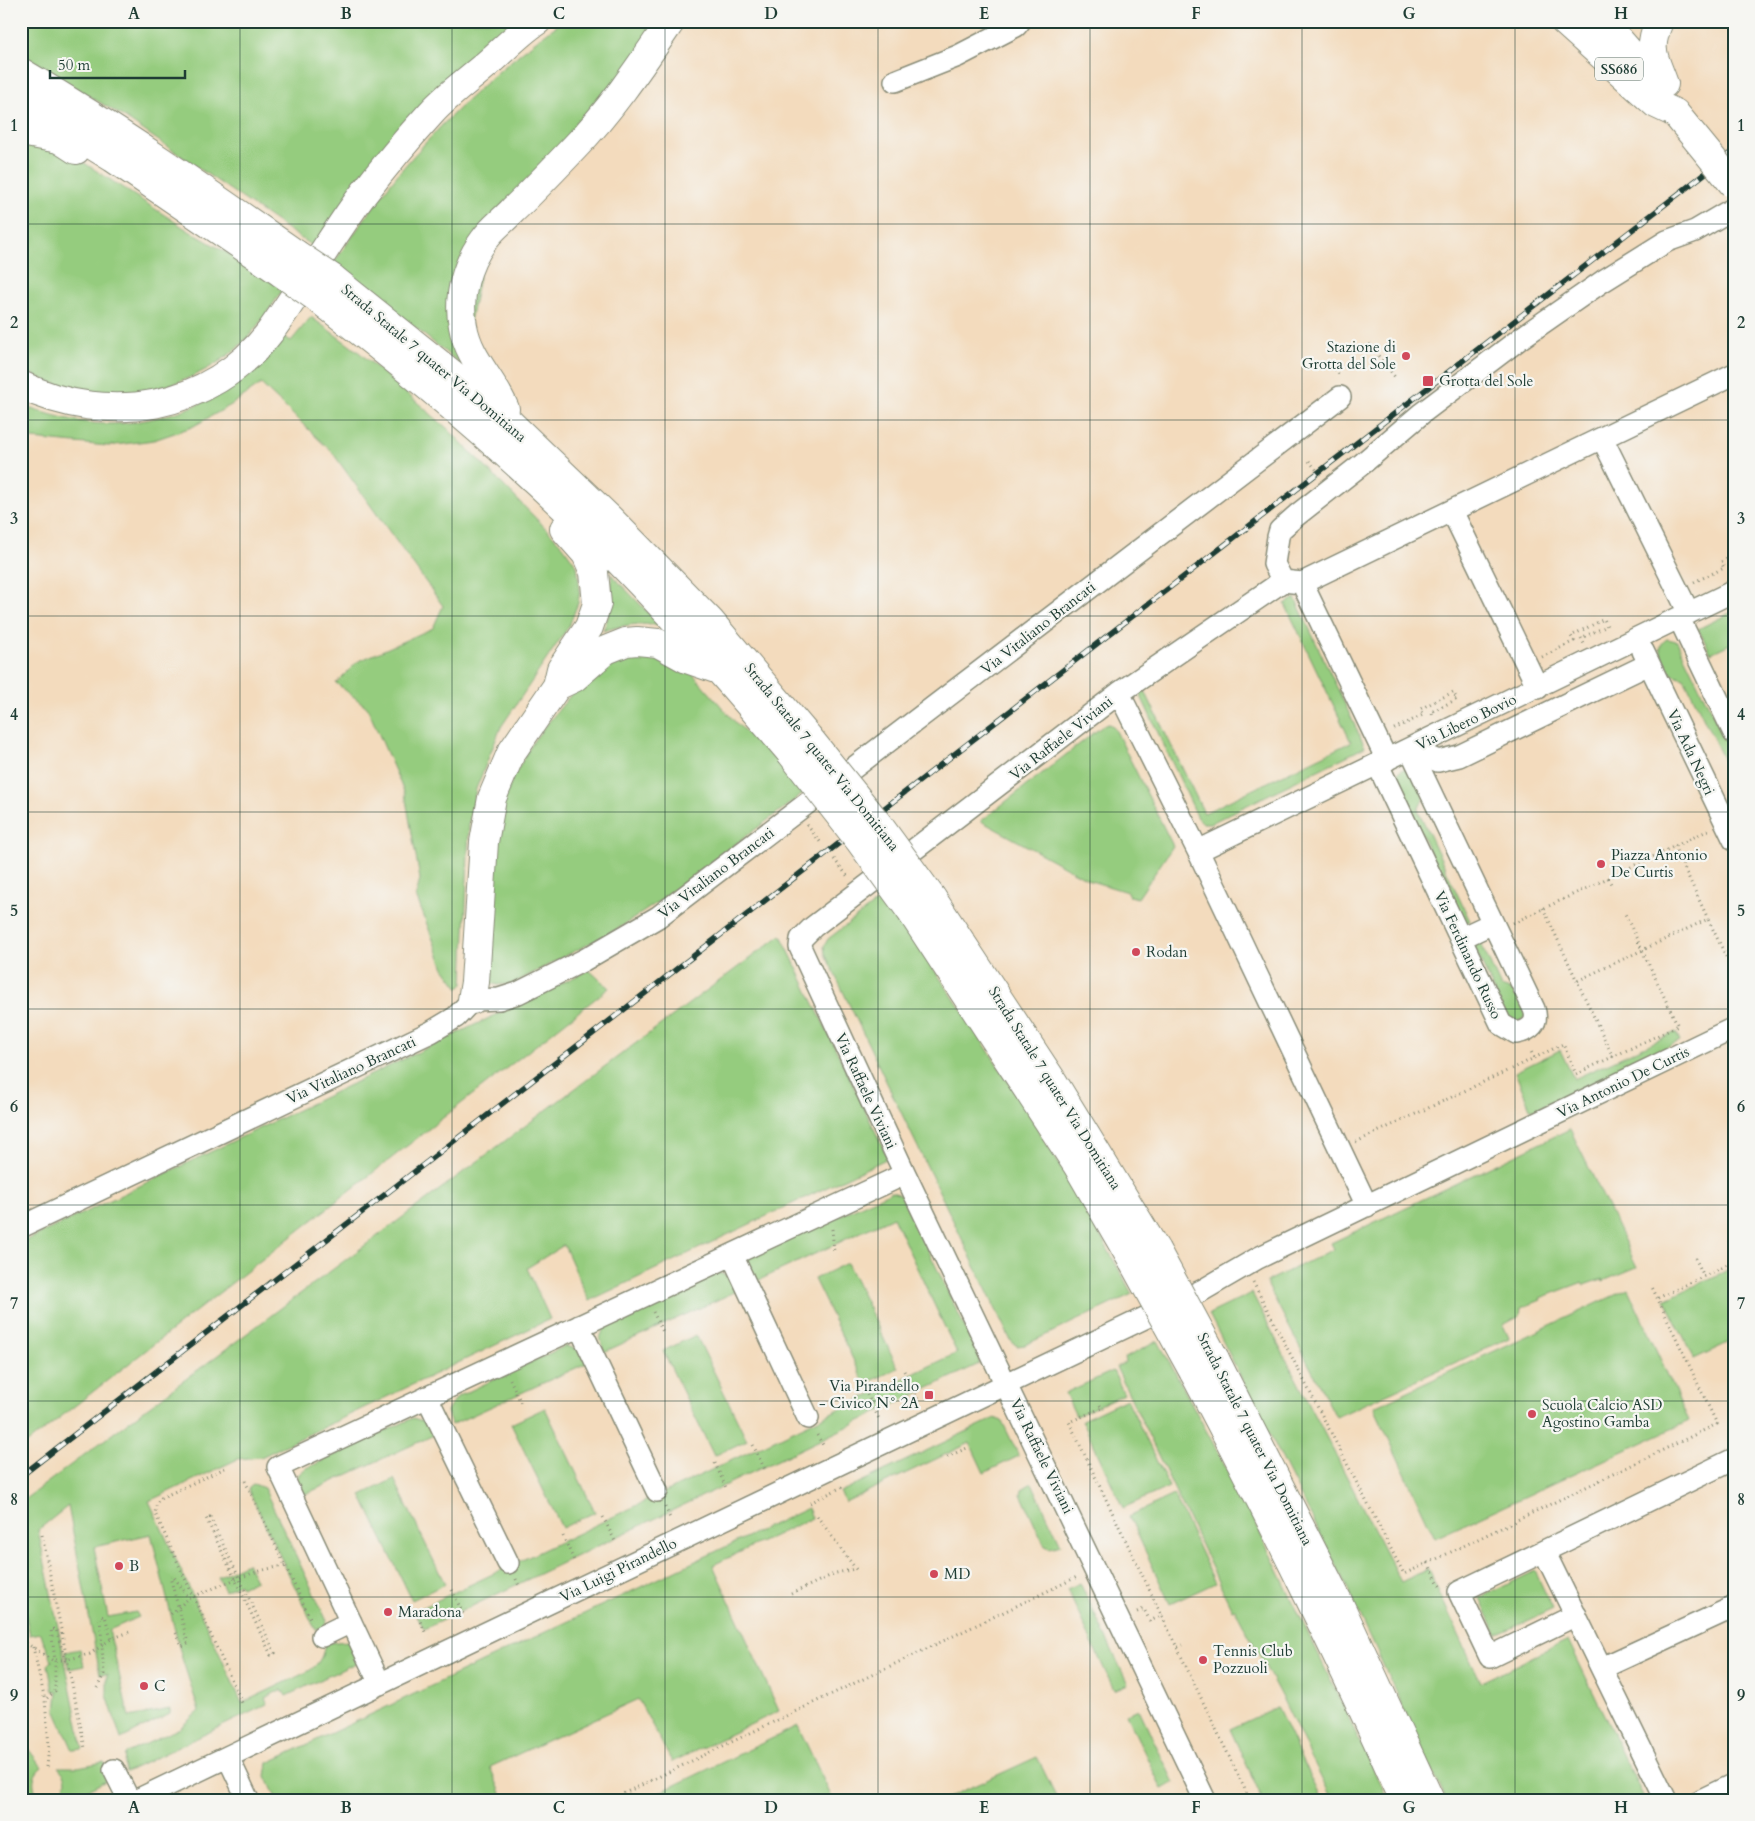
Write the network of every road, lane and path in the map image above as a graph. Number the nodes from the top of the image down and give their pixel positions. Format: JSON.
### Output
{"nodes":[{"id":1,"x":538,"y":21,"type":"edge"},
{"id":2,"x":671,"y":21,"type":"edge"},
{"id":3,"x":1020,"y":21,"type":"edge"},
{"id":4,"x":1651,"y":21,"type":"edge"},
{"id":5,"x":1659,"y":21,"type":"edge"},
{"id":6,"x":1581,"y":26,"type":"edge"},
{"id":7,"x":1618,"y":39,"type":"junction"},
{"id":8,"x":21,"y":72,"type":"edge"},
{"id":9,"x":895,"y":81,"type":"dead end"},
{"id":10,"x":21,"y":101,"type":"edge"},
{"id":11,"x":1671,"y":104,"type":"junction"},
{"id":12,"x":21,"y":132,"type":"edge"},
{"id":13,"x":113,"y":158,"type":"junction"},
{"id":14,"x":1734,"y":185,"type":"edge"},
{"id":15,"x":1734,"y":208,"type":"edge"},
{"id":16,"x":290,"y":264,"type":"junction"},
{"id":17,"x":324,"y":288,"type":"junction"},
{"id":18,"x":1370,"y":344,"type":"dead end"},
{"id":19,"x":1335,"y":369,"type":"dead end"},
{"id":20,"x":1734,"y":374,"type":"edge"},
{"id":21,"x":1339,"y":375,"type":"dead end"},
{"id":22,"x":1396,"y":377,"type":"dead end"},
{"id":23,"x":21,"y":385,"type":"edge"},
{"id":24,"x":1340,"y":397,"type":"dead end"},
{"id":25,"x":511,"y":424,"type":"junction"},
{"id":26,"x":1602,"y":438,"type":"junction"},
{"id":27,"x":1309,"y":460,"type":"dead end"},
{"id":28,"x":1321,"y":475,"type":"dead end"},
{"id":29,"x":551,"y":496,"type":"junction"},
{"id":30,"x":1452,"y":511,"type":"junction"},
{"id":31,"x":1734,"y":555,"type":"edge"},
{"id":32,"x":1734,"y":564,"type":"edge"},
{"id":33,"x":1734,"y":569,"type":"edge"},
{"id":34,"x":1292,"y":582,"type":"junction"},
{"id":35,"x":1686,"y":586,"type":"dead end"},
{"id":36,"x":1734,"y":592,"type":"edge"},
{"id":37,"x":1684,"y":616,"type":"junction"},
{"id":38,"x":1637,"y":639,"type":"junction"},
{"id":39,"x":1585,"y":645,"type":"dead end"},
{"id":40,"x":1536,"y":660,"type":"dead end"},
{"id":41,"x":1649,"y":664,"type":"junction"},
{"id":42,"x":720,"y":671,"type":"junction"},
{"id":43,"x":557,"y":686,"type":"junction"},
{"id":44,"x":1538,"y":688,"type":"junction"},
{"id":45,"x":1118,"y":694,"type":"junction"},
{"id":46,"x":1434,"y":718,"type":"dead end"},
{"id":47,"x":1386,"y":733,"type":"dead end"},
{"id":48,"x":1734,"y":733,"type":"edge"},
{"id":49,"x":799,"y":744,"type":"junction"},
{"id":50,"x":1410,"y":749,"type":"junction"},
{"id":51,"x":1382,"y":762,"type":"junction"},
{"id":52,"x":1728,"y":820,"type":"edge"},
{"id":53,"x":804,"y":821,"type":"dead end"},
{"id":54,"x":821,"y":843,"type":"dead end"},
{"id":55,"x":1674,"y":846,"type":"junction"},
{"id":56,"x":1198,"y":851,"type":"junction"},
{"id":57,"x":834,"y":859,"type":"dead end"},
{"id":58,"x":1608,"y":878,"type":"junction"},
{"id":59,"x":851,"y":881,"type":"dead end"},
{"id":60,"x":1610,"y":884,"type":"dead end"},
{"id":61,"x":1543,"y":908,"type":"junction"},
{"id":62,"x":1625,"y":914,"type":"dead end"},
{"id":63,"x":1708,"y":919,"type":"junction"},
{"id":64,"x":1495,"y":927,"type":"junction"},
{"id":65,"x":1461,"y":938,"type":"junction"},
{"id":66,"x":1642,"y":950,"type":"junction"},
{"id":67,"x":1734,"y":973,"type":"edge"},
{"id":68,"x":1578,"y":981,"type":"junction"},
{"id":69,"x":472,"y":1000,"type":"junction"},
{"id":70,"x":1734,"y":1028,"type":"edge"},
{"id":71,"x":1522,"y":1033,"type":"junction"},
{"id":72,"x":1613,"y":1057,"type":"junction"},
{"id":73,"x":1534,"y":1058,"type":"junction"},
{"id":74,"x":1508,"y":1060,"type":"dead end"},
{"id":75,"x":1510,"y":1069,"type":"junction"},
{"id":76,"x":1512,"y":1076,"type":"dead end"},
{"id":77,"x":1351,"y":1145,"type":"dead end"},
{"id":78,"x":905,"y":1174,"type":"junction"},
{"id":79,"x":1367,"y":1206,"type":"junction"},
{"id":80,"x":21,"y":1228,"type":"edge"},
{"id":81,"x":1728,"y":1241,"type":"dead end"},
{"id":82,"x":1734,"y":1253,"type":"edge"},
{"id":83,"x":732,"y":1255,"type":"junction"},
{"id":84,"x":1695,"y":1258,"type":"dead end"},
{"id":85,"x":1734,"y":1262,"type":"edge"},
{"id":86,"x":1704,"y":1276,"type":"junction"},
{"id":87,"x":1253,"y":1282,"type":"dead end"},
{"id":88,"x":1652,"y":1287,"type":"dead end"},
{"id":89,"x":646,"y":1295,"type":"junction"},
{"id":90,"x":1658,"y":1298,"type":"junction"},
{"id":91,"x":579,"y":1326,"type":"junction"},
{"id":92,"x":664,"y":1334,"type":"dead end"},
{"id":93,"x":502,"y":1363,"type":"junction"},
{"id":94,"x":1204,"y":1365,"type":"junction"},
{"id":95,"x":904,"y":1371,"type":"dead end"},
{"id":96,"x":1007,"y":1384,"type":"junction"},
{"id":97,"x":865,"y":1390,"type":"dead end"},
{"id":98,"x":427,"y":1397,"type":"junction"},
{"id":99,"x":918,"y":1400,"type":"dead end"},
{"id":100,"x":521,"y":1403,"type":"dead end"},
{"id":101,"x":1100,"y":1405,"type":"dead end"},
{"id":102,"x":808,"y":1418,"type":"dead end"},
{"id":103,"x":879,"y":1419,"type":"dead end"},
{"id":104,"x":753,"y":1445,"type":"dead end"},
{"id":105,"x":967,"y":1448,"type":"dead end"},
{"id":106,"x":947,"y":1457,"type":"dead end"},
{"id":107,"x":1734,"y":1459,"type":"edge"},
{"id":108,"x":715,"y":1463,"type":"dead end"},
{"id":109,"x":225,"y":1468,"type":"dead end"},
{"id":110,"x":766,"y":1472,"type":"dead end"},
{"id":111,"x":245,"y":1481,"type":"dead end"},
{"id":112,"x":844,"y":1486,"type":"dead end"},
{"id":113,"x":727,"y":1490,"type":"dead end"},
{"id":114,"x":657,"y":1491,"type":"dead end"},
{"id":115,"x":810,"y":1503,"type":"dead end"},
{"id":116,"x":817,"y":1516,"type":"dead end"},
{"id":117,"x":603,"y":1517,"type":"dead end"},
{"id":118,"x":42,"y":1534,"type":"dead end"},
{"id":119,"x":564,"y":1536,"type":"dead end"},
{"id":120,"x":616,"y":1543,"type":"dead end"},
{"id":121,"x":1544,"y":1551,"type":"junction"},
{"id":122,"x":575,"y":1562,"type":"dead end"},
{"id":123,"x":1428,"y":1562,"type":"junction"},
{"id":124,"x":508,"y":1563,"type":"dead end"},
{"id":125,"x":285,"y":1566,"type":"junction"},
{"id":126,"x":1080,"y":1576,"type":"dead end"},
{"id":127,"x":237,"y":1577,"type":"junction"},
{"id":128,"x":1441,"y":1588,"type":"dead end"},
{"id":129,"x":452,"y":1590,"type":"dead end"},
{"id":130,"x":791,"y":1594,"type":"dead end"},
{"id":131,"x":191,"y":1598,"type":"junction"},
{"id":132,"x":1734,"y":1607,"type":"edge"},
{"id":133,"x":179,"y":1608,"type":"junction"},
{"id":134,"x":414,"y":1608,"type":"dead end"},
{"id":135,"x":1137,"y":1612,"type":"dead end"},
{"id":136,"x":171,"y":1614,"type":"dead end"},
{"id":137,"x":1163,"y":1615,"type":"junction"},
{"id":138,"x":464,"y":1616,"type":"dead end"},
{"id":139,"x":1576,"y":1616,"type":"junction"},
{"id":140,"x":351,"y":1622,"type":"junction"},
{"id":141,"x":132,"y":1631,"type":"dead end"},
{"id":142,"x":176,"y":1633,"type":"dead end"},
{"id":143,"x":319,"y":1633,"type":"joint"},
{"id":144,"x":426,"y":1634,"type":"dead end"},
{"id":145,"x":111,"y":1639,"type":"junction"},
{"id":146,"x":26,"y":1642,"type":"dead end"},
{"id":147,"x":1183,"y":1645,"type":"dead end"},
{"id":148,"x":102,"y":1646,"type":"junction"},
{"id":149,"x":32,"y":1647,"type":"junction"},
{"id":150,"x":1178,"y":1647,"type":"junction"},
{"id":151,"x":55,"y":1660,"type":"junction"},
{"id":152,"x":66,"y":1660,"type":"junction"},
{"id":153,"x":1602,"y":1668,"type":"junction"},
{"id":154,"x":380,"y":1684,"type":"junction"},
{"id":155,"x":97,"y":1688,"type":"dead end"},
{"id":156,"x":45,"y":1700,"type":"junction"},
{"id":157,"x":242,"y":1703,"type":"dead end"},
{"id":158,"x":85,"y":1748,"type":"dead end"},
{"id":159,"x":228,"y":1757,"type":"junction"},
{"id":160,"x":47,"y":1767,"type":"dead end"},
{"id":161,"x":114,"y":1770,"type":"dead end"},
{"id":162,"x":1734,"y":1784,"type":"edge"},
{"id":163,"x":129,"y":1800,"type":"edge"},
{"id":164,"x":137,"y":1800,"type":"edge"},
{"id":165,"x":248,"y":1800,"type":"edge"},
{"id":166,"x":610,"y":1800,"type":"edge"},
{"id":167,"x":1205,"y":1800,"type":"edge"},
{"id":168,"x":1250,"y":1800,"type":"edge"},
{"id":169,"x":1404,"y":1800,"type":"edge"},
{"id":170,"x":1430,"y":1800,"type":"edge"},
{"id":171,"x":1666,"y":1800,"type":"edge"},
{"id":172,"x":1700,"y":1800,"type":"edge"}],
"edges":[{"from":1,"to":23,"type":"highway"},
{"from":2,"to":25,"type":"highway"},
{"from":3,"to":9,"type":"street"},
{"from":4,"to":7,"type":"highway","number":"SS686"},
{"from":5,"to":11,"type":"highway","number":"SS686"},
{"from":6,"to":7,"type":"highway","number":"SS686"},
{"from":6,"to":11,"type":"highway","number":"SS686"},
{"from":7,"to":11,"type":"highway","number":"SS686"},
{"from":8,"to":16,"type":"highway","name":"Strada Statale 7 quater Via Domitiana"},
{"from":10,"to":13,"type":"highway","name":"Strada Statale 7 quater Via Domitiana"},
{"from":11,"to":14,"type":"highway","number":"SS686","bridge":true},
{"from":12,"to":13,"type":"highway"},
{"from":13,"to":16,"type":"highway","name":"Strada Statale 7 quater Via Domitiana"},
{"from":15,"to":34,"type":"street","name":"Via Ferdinando Russo"},
{"from":16,"to":17,"type":"highway","name":"Strada Statale 7 quater Via Domitiana","bridge":true},
{"from":17,"to":25,"type":"highway","name":"Strada Statale 7 quater Via Domitiana"},
{"from":17,"to":29,"type":"highway","name":"Strada Statale 7 quater Via Domitiana"},
{"from":18,"to":22,"type":"path"},
{"from":19,"to":21,"type":"path"},
{"from":20,"to":26,"type":"street","name":"Via Raffaele Viviani"},
{"from":24,"to":69,"type":"street","name":"Via Vitaliano Brancati"},
{"from":25,"to":49,"type":"highway","name":"Strada Statale 7 quater Via Domitiana"},
{"from":26,"to":30,"type":"street","name":"Via Raffaele Viviani"},
{"from":26,"to":37,"type":"street"},
{"from":27,"to":28,"type":"path"},
{"from":29,"to":42,"type":"highway","name":"Strada Statale 7 quater Via Domitiana"},
{"from":29,"to":43,"type":"highway"},
{"from":30,"to":34,"type":"street","name":"Via Raffaele Viviani"},
{"from":30,"to":44,"type":"street"},
{"from":31,"to":35,"type":"path"},
{"from":32,"to":33,"type":"path"},
{"from":34,"to":45,"type":"street","name":"Via Raffaele Viviani"},
{"from":34,"to":51,"type":"street","name":"Via Ferdinando Russo"},
{"from":36,"to":37,"type":"street","name":"Via Libero Bovio"},
{"from":37,"to":38,"type":"street","name":"Via Libero Bovio"},
{"from":37,"to":48,"type":"street"},
{"from":38,"to":41,"type":"street","name":"Via Ada Negri"},
{"from":38,"to":44,"type":"street","name":"Via Libero Bovio"},
{"from":39,"to":40,"type":"path"},
{"from":41,"to":50,"type":"street"},
{"from":41,"to":52,"type":"street","name":"Via Ada Negri"},
{"from":42,"to":43,"type":"highway"},
{"from":42,"to":49,"type":"highway","name":"Strada Statale 7 quater Via Domitiana"},
{"from":43,"to":69,"type":"highway"},
{"from":44,"to":50,"type":"street","name":"Via Libero Bovio"},
{"from":45,"to":56,"type":"street"},
{"from":45,"to":78,"type":"street","name":"Via Raffaele Viviani"},
{"from":46,"to":47,"type":"path"},
{"from":49,"to":94,"type":"highway","name":"Strada Statale 7 quater Via Domitiana","bridge":true},
{"from":50,"to":51,"type":"street","name":"Via Libero Bovio"},
{"from":50,"to":64,"type":"street"},
{"from":51,"to":56,"type":"street","name":"Via Libero Bovio"},
{"from":51,"to":65,"type":"street","name":"Via Ferdinando Russo"},
{"from":52,"to":55,"type":"path"},
{"from":53,"to":54,"type":"path"},
{"from":55,"to":58,"type":"path"},
{"from":55,"to":63,"type":"path"},
{"from":56,"to":79,"type":"street"},
{"from":57,"to":59,"type":"path"},
{"from":58,"to":60,"type":"path"},
{"from":58,"to":61,"type":"path"},
{"from":61,"to":64,"type":"path"},
{"from":61,"to":68,"type":"path"},
{"from":62,"to":66,"type":"path"},
{"from":63,"to":66,"type":"path"},
{"from":63,"to":67,"type":"path"},
{"from":64,"to":65,"type":"street"},
{"from":64,"to":71,"type":"street"},
{"from":65,"to":71,"type":"street","name":"Via Ferdinando Russo"},
{"from":66,"to":68,"type":"path"},
{"from":66,"to":72,"type":"path"},
{"from":68,"to":72,"type":"path"},
{"from":69,"to":80,"type":"street","name":"Via Vitaliano Brancati"},
{"from":70,"to":79,"type":"street","name":"Via Antonio De Curtis"},
{"from":71,"to":73,"type":"path"},
{"from":72,"to":73,"type":"path"},
{"from":73,"to":75,"type":"path"},
{"from":74,"to":75,"type":"path"},
{"from":75,"to":76,"type":"path"},
{"from":75,"to":77,"type":"path"},
{"from":78,"to":83,"type":"street"},
{"from":78,"to":96,"type":"street","name":"Via Raffaele Viviani"},
{"from":79,"to":96,"type":"street","name":"Via Luigi Pirandello"},
{"from":81,"to":82,"type":"path"},
{"from":83,"to":89,"type":"street"},
{"from":83,"to":102,"type":"street"},
{"from":84,"to":86,"type":"path"},
{"from":85,"to":86,"type":"path"},
{"from":86,"to":90,"type":"path"},
{"from":87,"to":123,"type":"path"},
{"from":88,"to":90,"type":"path"},
{"from":89,"to":91,"type":"street"},
{"from":89,"to":92,"type":"path"},
{"from":90,"to":123,"type":"path"},
{"from":91,"to":93,"type":"street"},
{"from":91,"to":114,"type":"street"},
{"from":93,"to":98,"type":"street"},
{"from":93,"to":100,"type":"path"},
{"from":94,"to":169,"type":"highway","name":"Strada Statale 7 quater Via Domitiana"},
{"from":94,"to":170,"type":"highway","name":"Strada Statale 7 quater Via Domitiana"},
{"from":95,"to":99,"type":"path"},
{"from":96,"to":154,"type":"street","name":"Via Luigi Pirandello"},
{"from":96,"to":167,"type":"street","name":"Via Raffaele Viviani"},
{"from":97,"to":103,"type":"path"},
{"from":98,"to":124,"type":"street"},
{"from":98,"to":140,"type":"street"},
{"from":101,"to":137,"type":"path"},
{"from":104,"to":110,"type":"path"},
{"from":105,"to":106,"type":"path"},
{"from":107,"to":121,"type":"street"},
{"from":108,"to":113,"type":"path"},
{"from":109,"to":131,"type":"path"},
{"from":111,"to":125,"type":"path"},
{"from":112,"to":115,"type":"path"},
{"from":116,"to":130,"type":"path"},
{"from":117,"to":120,"type":"path"},
{"from":118,"to":152,"type":"path"},
{"from":119,"to":122,"type":"path"},
{"from":121,"to":139,"type":"street"},
{"from":121,"to":139,"type":"street"},
{"from":123,"to":128,"type":"path"},
{"from":125,"to":127,"type":"path"},
{"from":125,"to":143,"type":"path"},
{"from":126,"to":166,"type":"path"},
{"from":127,"to":127,"type":"path"},
{"from":127,"to":127,"type":"path"},
{"from":127,"to":131,"type":"path"},
{"from":129,"to":138,"type":"path"},
{"from":131,"to":133,"type":"path"},
{"from":131,"to":133,"type":"path"},
{"from":131,"to":157,"type":"path"},
{"from":132,"to":153,"type":"street"},
{"from":133,"to":136,"type":"path"},
{"from":133,"to":142,"type":"path"},
{"from":134,"to":144,"type":"path"},
{"from":135,"to":137,"type":"path"},
{"from":137,"to":150,"type":"path"},
{"from":139,"to":153,"type":"street"},
{"from":140,"to":143,"type":"street"},
{"from":140,"to":154,"type":"street"},
{"from":141,"to":145,"type":"path"},
{"from":145,"to":148,"type":"path"},
{"from":145,"to":148,"type":"path"},
{"from":146,"to":149,"type":"path"},
{"from":147,"to":150,"type":"path"},
{"from":148,"to":152,"type":"path"},
{"from":148,"to":155,"type":"path"},
{"from":149,"to":151,"type":"path"},
{"from":149,"to":156,"type":"path"},
{"from":150,"to":168,"type":"path"},
{"from":151,"to":152,"type":"path"},
{"from":151,"to":152,"type":"path"},
{"from":151,"to":156,"type":"path"},
{"from":152,"to":158,"type":"path"},
{"from":153,"to":171,"type":"street"},
{"from":154,"to":159,"type":"street","name":"Via Luigi Pirandello"},
{"from":156,"to":160,"type":"path"},
{"from":159,"to":164,"type":"street","name":"Via Luigi Pirandello"},
{"from":159,"to":165,"type":"street"},
{"from":161,"to":163,"type":"street"},
{"from":162,"to":172,"type":"street"}]}
